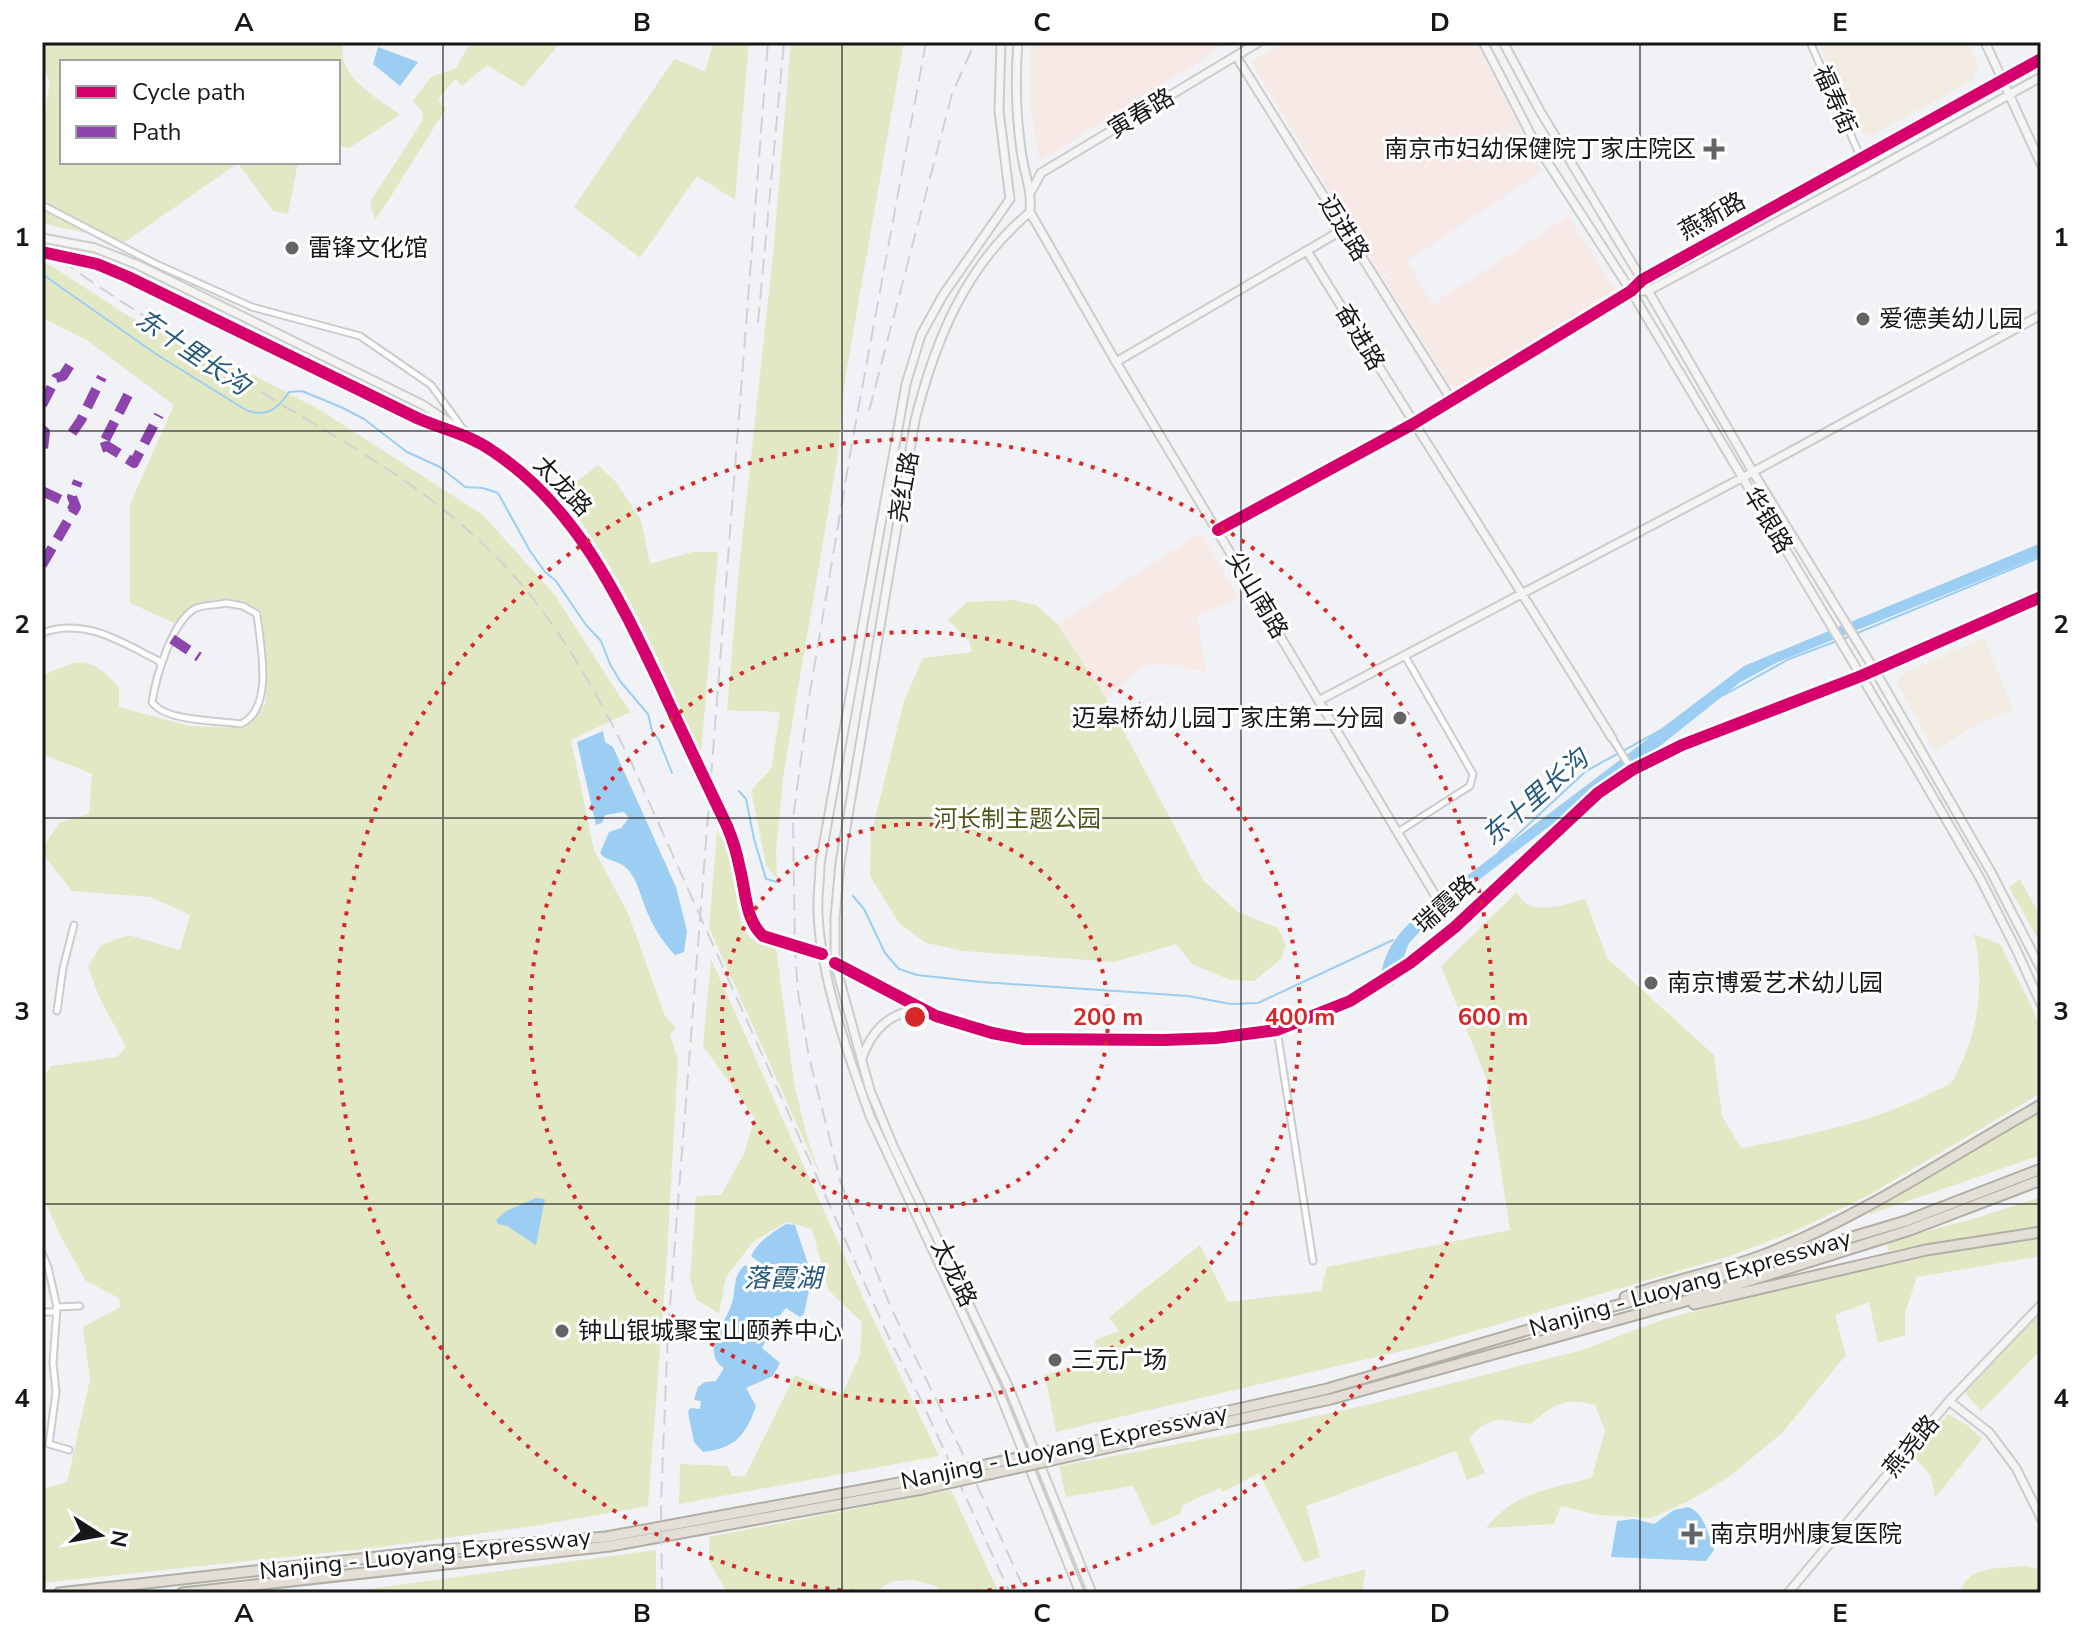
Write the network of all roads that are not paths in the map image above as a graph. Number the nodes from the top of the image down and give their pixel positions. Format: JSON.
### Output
{"nodes":[{"id":1,"x":1001,"y":42,"type":"edge"},
{"id":2,"x":1018,"y":42,"type":"edge"},
{"id":3,"x":1259,"y":42,"type":"edge"},
{"id":4,"x":1483,"y":42,"type":"edge"},
{"id":5,"x":1503,"y":42,"type":"edge"},
{"id":6,"x":1810,"y":42,"type":"edge"},
{"id":7,"x":1985,"y":42,"type":"edge"},
{"id":8,"x":1236,"y":56,"type":"junction"},
{"id":9,"x":2041,"y":59,"type":"edge"},
{"id":10,"x":2041,"y":77,"type":"edge"},
{"id":11,"x":2002,"y":81,"type":"junction"},
{"id":12,"x":2009,"y":95,"type":"junction"},
{"id":13,"x":1861,"y":158,"type":"junction"},
{"id":14,"x":2041,"y":164,"type":"edge"},
{"id":15,"x":1031,"y":191,"type":"junction"},
{"id":16,"x":42,"y":205,"type":"edge"},
{"id":17,"x":1030,"y":212,"type":"junction"},
{"id":18,"x":1344,"y":229,"type":"junction"},
{"id":19,"x":42,"y":238,"type":"edge"},
{"id":20,"x":1307,"y":251,"type":"junction"},
{"id":21,"x":42,"y":252,"type":"edge"},
{"id":22,"x":1642,"y":280,"type":"junction"},
{"id":23,"x":1631,"y":291,"type":"junction"},
{"id":24,"x":1648,"y":291,"type":"junction"},
{"id":25,"x":2041,"y":315,"type":"edge"},
{"id":26,"x":1116,"y":362,"type":"junction"},
{"id":27,"x":1452,"y":401,"type":"junction"},
{"id":28,"x":1413,"y":424,"type":"junction"},
{"id":29,"x":465,"y":434,"type":"junction"},
{"id":30,"x":1753,"y":472,"type":"junction"},
{"id":31,"x":1742,"y":478,"type":"junction"},
{"id":32,"x":1218,"y":530,"type":"junction"},
{"id":33,"x":1524,"y":594,"type":"junction"},
{"id":34,"x":2041,"y":597,"type":"edge"},
{"id":35,"x":42,"y":633,"type":"edge"},
{"id":36,"x":1405,"y":656,"type":"junction"},
{"id":37,"x":161,"y":666,"type":"junction"},
{"id":38,"x":1874,"y":669,"type":"junction"},
{"id":39,"x":1861,"y":676,"type":"junction"},
{"id":40,"x":1320,"y":700,"type":"junction"},
{"id":41,"x":1612,"y":738,"type":"joint"},
{"id":42,"x":1632,"y":770,"type":"junction"},
{"id":43,"x":1398,"y":832,"type":"junction"},
{"id":44,"x":1435,"y":895,"type":"dead end"},
{"id":45,"x":74,"y":925,"type":"dead end"},
{"id":46,"x":822,"y":954,"type":"junction"},
{"id":47,"x":835,"y":963,"type":"junction"},
{"id":48,"x":2041,"y":969,"type":"edge"},
{"id":49,"x":2041,"y":1004,"type":"edge"},
{"id":50,"x":920,"y":1009,"type":"junction"},
{"id":51,"x":57,"y":1011,"type":"dead end"},
{"id":52,"x":1277,"y":1030,"type":"junction"},
{"id":53,"x":861,"y":1060,"type":"junction"},
{"id":54,"x":2041,"y":1105,"type":"edge"},
{"id":55,"x":2041,"y":1169,"type":"edge"},
{"id":56,"x":2041,"y":1180,"type":"edge"},
{"id":57,"x":2041,"y":1232,"type":"edge"},
{"id":58,"x":42,"y":1253,"type":"edge"},
{"id":59,"x":1313,"y":1261,"type":"dead end"},
{"id":60,"x":2041,"y":1305,"type":"edge"},
{"id":61,"x":80,"y":1306,"type":"dead end"},
{"id":62,"x":57,"y":1307,"type":"junction"},
{"id":63,"x":42,"y":1312,"type":"edge"},
{"id":64,"x":1628,"y":1317,"type":"junction"},
{"id":65,"x":1558,"y":1321,"type":"junction"},
{"id":66,"x":1949,"y":1401,"type":"junction"},
{"id":67,"x":1132,"y":1437,"type":"junction"},
{"id":68,"x":69,"y":1450,"type":"dead end"},
{"id":69,"x":921,"y":1484,"type":"junction"},
{"id":70,"x":2041,"y":1518,"type":"edge"},
{"id":71,"x":59,"y":1593,"type":"edge"},
{"id":72,"x":182,"y":1593,"type":"edge"},
{"id":73,"x":1080,"y":1593,"type":"edge"},
{"id":74,"x":1092,"y":1593,"type":"edge"},
{"id":75,"x":1788,"y":1593,"type":"edge"}],
"edges":[{"from":1,"to":46,"type":"street","name":"尧红路"},
{"from":2,"to":15,"type":"street"},
{"from":3,"to":8,"type":"street","name":"寅春路"},
{"from":4,"to":23,"type":"street","name":"华银路"},
{"from":5,"to":22,"type":"street","name":"华银路"},
{"from":6,"to":13,"type":"street","name":"福寿街"},
{"from":7,"to":11,"type":"street"},
{"from":8,"to":15,"type":"street","name":"寅春路"},
{"from":8,"to":18,"type":"street","name":"迈进路"},
{"from":9,"to":11,"type":"street","name":"燕新路"},
{"from":10,"to":12,"type":"street","name":"燕新路"},
{"from":11,"to":12,"type":"street"},
{"from":11,"to":13,"type":"street","name":"燕新路"},
{"from":12,"to":14,"type":"street"},
{"from":12,"to":24,"type":"street","name":"燕新路"},
{"from":13,"to":22,"type":"street","name":"燕新路"},
{"from":15,"to":17,"type":"street"},
{"from":16,"to":29,"type":"street"},
{"from":17,"to":26,"type":"street","name":"尖山南路"},
{"from":17,"to":47,"type":"street","name":"尧红路"},
{"from":18,"to":20,"type":"street"},
{"from":18,"to":27,"type":"street","name":"迈进路"},
{"from":19,"to":29,"type":"street"},
{"from":20,"to":26,"type":"street"},
{"from":20,"to":28,"type":"street","name":"奋进路"},
{"from":21,"to":29,"type":"street","name":"太龙路","bridge":true},
{"from":22,"to":23,"type":"street","name":"燕新路"},
{"from":22,"to":24,"type":"street","name":"华银路"},
{"from":23,"to":24,"type":"street","name":"燕新路"},
{"from":23,"to":27,"type":"street","name":"燕新路"},
{"from":23,"to":31,"type":"street","name":"华银路"},
{"from":24,"to":30,"type":"street","name":"华银路"},
{"from":25,"to":30,"type":"street"},
{"from":26,"to":32,"type":"street","name":"尖山南路"},
{"from":27,"to":28,"type":"street","name":"燕新路"},
{"from":28,"to":32,"type":"street","name":"燕新路"},
{"from":28,"to":33,"type":"street","name":"奋进路"},
{"from":29,"to":46,"type":"street","name":"太龙路"},
{"from":30,"to":31,"type":"street"},
{"from":30,"to":38,"type":"street","name":"华银路"},
{"from":31,"to":33,"type":"street"},
{"from":31,"to":39,"type":"street","name":"华银路"},
{"from":32,"to":40,"type":"street","name":"尖山南路"},
{"from":33,"to":36,"type":"street"},
{"from":33,"to":41,"type":"street","name":"奋进路"},
{"from":34,"to":38,"type":"street","name":"瑞霞路"},
{"from":35,"to":37,"type":"street"},
{"from":36,"to":40,"type":"street"},
{"from":36,"to":43,"type":"street"},
{"from":37,"to":37,"type":"street"},
{"from":38,"to":39,"type":"street","name":"瑞霞路"},
{"from":38,"to":48,"type":"street","name":"华银路"},
{"from":39,"to":42,"type":"street","name":"瑞霞路"},
{"from":39,"to":49,"type":"street","name":"华银路"},
{"from":40,"to":43,"type":"street","name":"尖山南路"},
{"from":41,"to":42,"type":"street"},
{"from":42,"to":52,"type":"street","name":"瑞霞路"},
{"from":43,"to":44,"type":"street","name":"尖山南路"},
{"from":45,"to":51,"type":"street"},
{"from":46,"to":47,"type":"street","name":"太龙路"},
{"from":46,"to":73,"type":"street","name":"太龙路"},
{"from":47,"to":50,"type":"street","name":"瑞霞路"},
{"from":47,"to":53,"type":"street","name":"太龙路"},
{"from":50,"to":52,"type":"street","name":"瑞霞路"},
{"from":50,"to":53,"type":"street"},
{"from":52,"to":59,"type":"street"},
{"from":53,"to":74,"type":"street","name":"太龙路"},
{"from":54,"to":65,"type":"highway"},
{"from":55,"to":65,"type":"highway","name":"Nanjing - Luoyang Expressway"},
{"from":56,"to":64,"type":"highway","name":"Nanjing - Luoyang Expressway"},
{"from":57,"to":64,"type":"highway"},
{"from":58,"to":62,"type":"street"},
{"from":60,"to":66,"type":"street","name":"燕尧路"},
{"from":61,"to":62,"type":"street"},
{"from":62,"to":63,"type":"street"},
{"from":62,"to":68,"type":"street"},
{"from":64,"to":67,"type":"highway","name":"Nanjing - Luoyang Expressway"},
{"from":65,"to":67,"type":"highway","name":"Nanjing - Luoyang Expressway"},
{"from":66,"to":70,"type":"street"},
{"from":66,"to":75,"type":"street","name":"燕尧路"},
{"from":67,"to":69,"type":"highway","name":"Nanjing - Luoyang Expressway","bridge":true},
{"from":69,"to":71,"type":"highway","name":"Nanjing - Luoyang Expressway"},
{"from":69,"to":72,"type":"highway","name":"Nanjing - Luoyang Expressway"}]}
